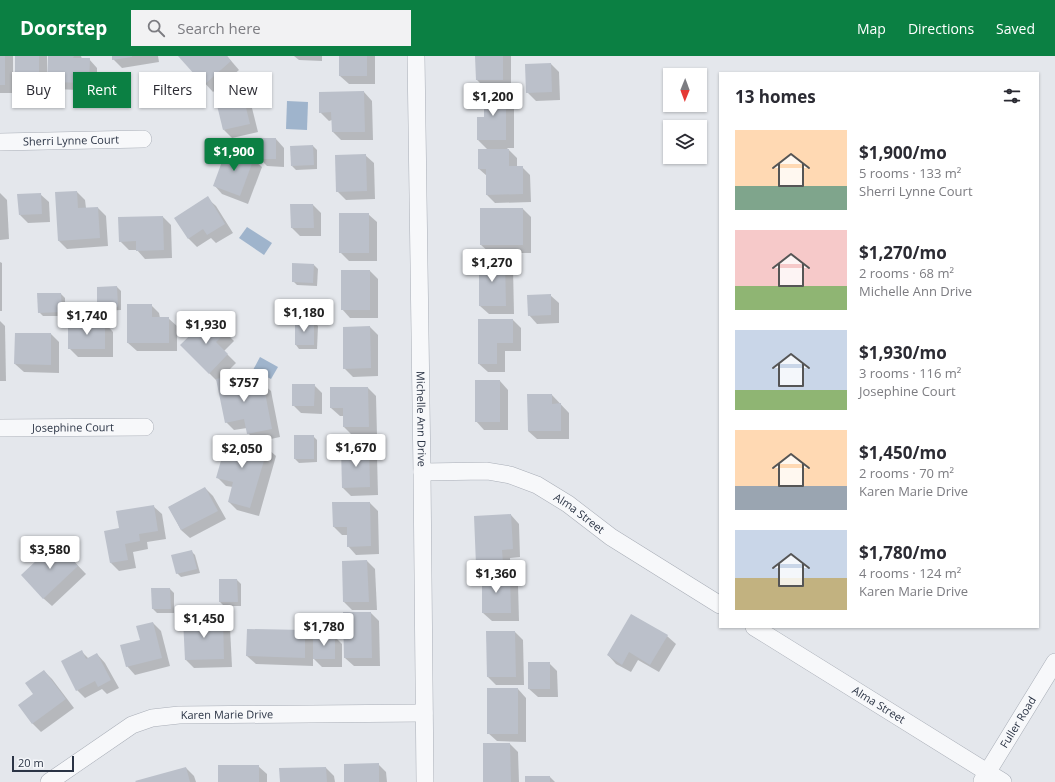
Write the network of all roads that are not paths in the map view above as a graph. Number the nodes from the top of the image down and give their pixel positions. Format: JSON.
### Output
{"nodes":[{"id":1,"x":416,"y":56,"type":"edge"},
{"id":2,"x":143,"y":139,"type":"dead end"},
{"id":3,"x":0,"y":142,"type":"edge"},
{"id":4,"x":145,"y":427,"type":"dead end"},
{"id":5,"x":0,"y":428,"type":"edge"},
{"id":6,"x":422,"y":472,"type":"junction"},
{"id":7,"x":719,"y":605,"type":"edge"},
{"id":8,"x":756,"y":628,"type":"edge"},
{"id":9,"x":1055,"y":662,"type":"edge"},
{"id":10,"x":424,"y":713,"type":"junction"},
{"id":11,"x":984,"y":777,"type":"edge"},
{"id":12,"x":49,"y":782,"type":"edge"},
{"id":13,"x":425,"y":782,"type":"edge"},
{"id":14,"x":1003,"y":782,"type":"edge"}],
"edges":[{"from":1,"to":6,"type":"street","name":"Michelle Ann Drive"},
{"from":2,"to":3,"type":"street","name":"Sherri Lynne Court"},
{"from":4,"to":5,"type":"street","name":"Josephine Court"},
{"from":6,"to":7,"type":"street","name":"Alma Street"},
{"from":6,"to":10,"type":"street","name":"Michelle Ann Drive"},
{"from":8,"to":11,"type":"street","name":"Alma Street"},
{"from":9,"to":11,"type":"street","name":"Fuller Road"},
{"from":10,"to":12,"type":"street","name":"Karen Marie Drive"},
{"from":10,"to":13,"type":"street","name":"Michelle Ann Drive"},
{"from":11,"to":14,"type":"street","name":"Alma Street"}]}
